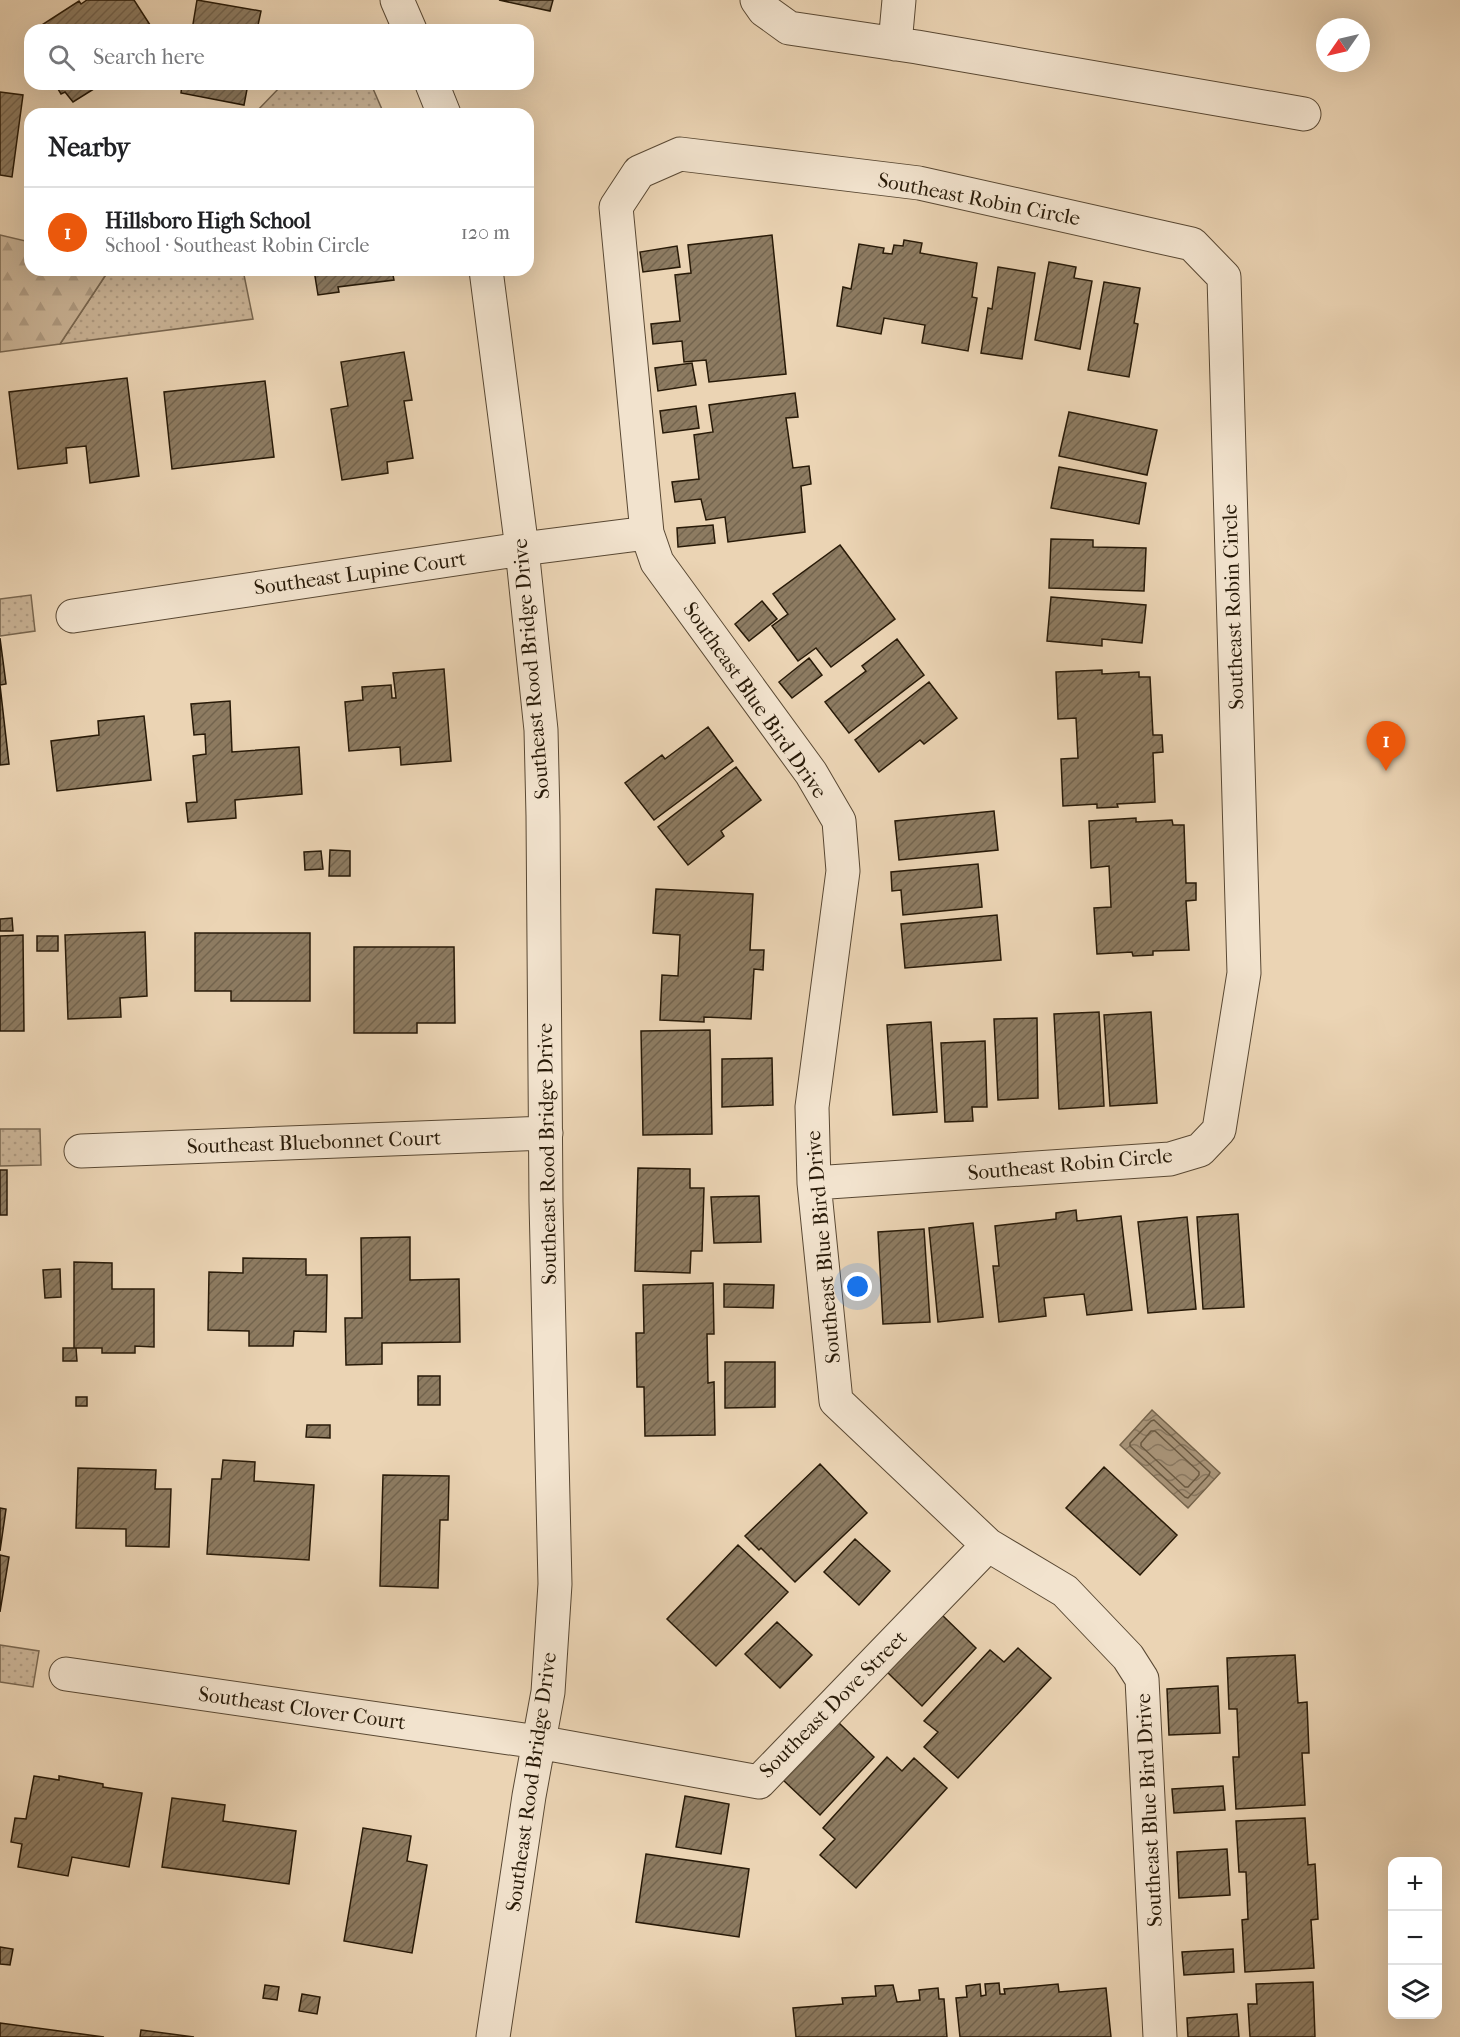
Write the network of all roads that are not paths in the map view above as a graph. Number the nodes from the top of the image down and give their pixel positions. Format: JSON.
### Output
{"nodes":[{"id":1,"x":397,"y":0,"type":"edge"},
{"id":2,"x":758,"y":0,"type":"edge"},
{"id":3,"x":899,"y":0,"type":"edge"},
{"id":4,"x":407,"y":24,"type":"edge"},
{"id":5,"x":895,"y":44,"type":"junction"},
{"id":6,"x":434,"y":90,"type":"edge"},
{"id":7,"x":442,"y":108,"type":"edge"},
{"id":8,"x":1305,"y":114,"type":"dead end"},
{"id":9,"x":639,"y":172,"type":"joint"},
{"id":10,"x":487,"y":276,"type":"edge"},
{"id":11,"x":647,"y":533,"type":"junction"},
{"id":12,"x":522,"y":549,"type":"junction"},
{"id":13,"x":72,"y":616,"type":"dead end"},
{"id":14,"x":546,"y":1133,"type":"junction"},
{"id":15,"x":81,"y":1151,"type":"dead end"},
{"id":16,"x":814,"y":1183,"type":"junction"},
{"id":17,"x":988,"y":1545,"type":"junction"},
{"id":18,"x":66,"y":1674,"type":"dead end"},
{"id":19,"x":538,"y":1742,"type":"junction"},
{"id":20,"x":493,"y":2037,"type":"edge"},
{"id":21,"x":1160,"y":2037,"type":"edge"}],
"edges":[{"from":1,"to":4,"type":"street"},
{"from":2,"to":5,"type":"street"},
{"from":3,"to":5,"type":"street"},
{"from":5,"to":8,"type":"street"},
{"from":6,"to":7,"type":"street"},
{"from":9,"to":11,"type":"street","name":"Southeast Blue Bird Drive"},
{"from":9,"to":16,"type":"street","name":"Southeast Robin Circle"},
{"from":10,"to":12,"type":"street","name":"Southeast Rood Bridge Drive"},
{"from":11,"to":12,"type":"street","name":"Southeast Lupine Court"},
{"from":11,"to":16,"type":"street","name":"Southeast Blue Bird Drive"},
{"from":12,"to":13,"type":"street","name":"Southeast Lupine Court"},
{"from":12,"to":14,"type":"street","name":"Southeast Rood Bridge Drive"},
{"from":14,"to":15,"type":"street","name":"Southeast Bluebonnet Court"},
{"from":14,"to":19,"type":"street","name":"Southeast Rood Bridge Drive"},
{"from":16,"to":17,"type":"street","name":"Southeast Blue Bird Drive"},
{"from":17,"to":19,"type":"street","name":"Southeast Dove Street"},
{"from":17,"to":21,"type":"street","name":"Southeast Blue Bird Drive"},
{"from":18,"to":19,"type":"street","name":"Southeast Clover Court"},
{"from":19,"to":20,"type":"street","name":"Southeast Rood Bridge Drive"}]}
